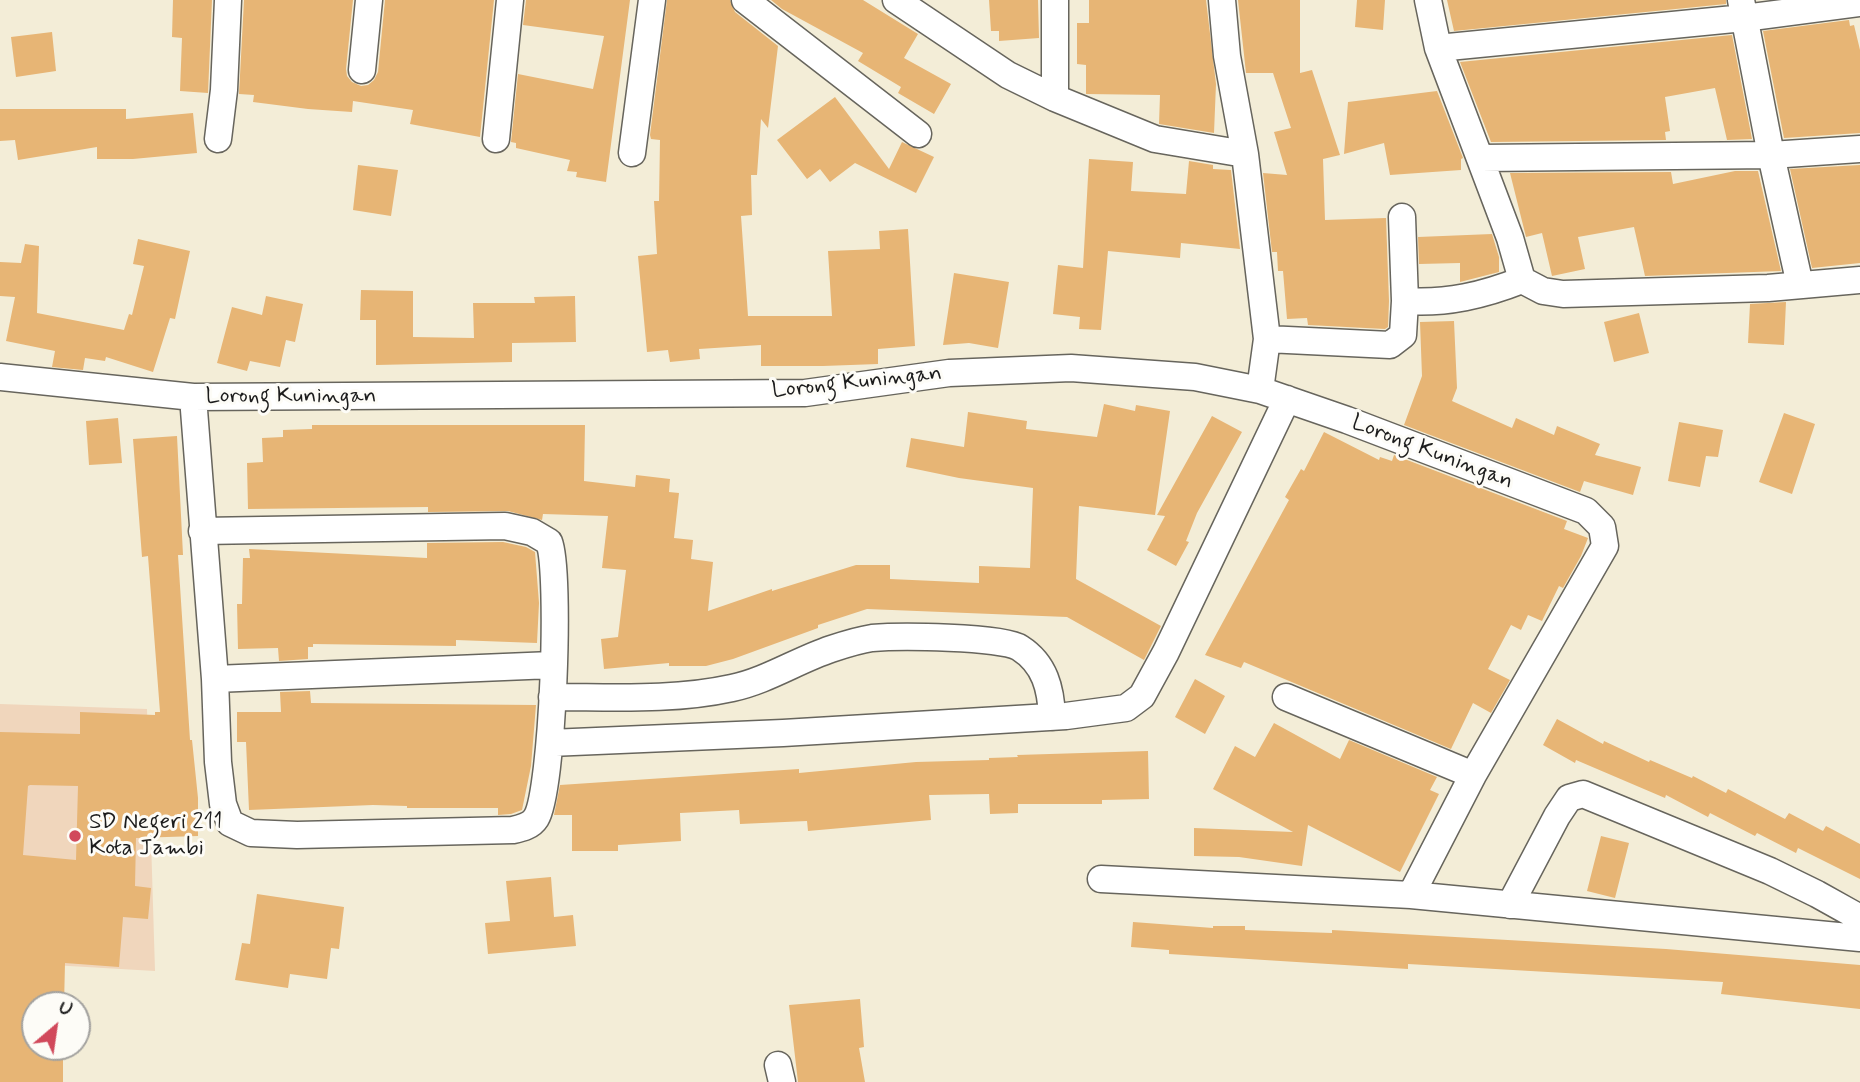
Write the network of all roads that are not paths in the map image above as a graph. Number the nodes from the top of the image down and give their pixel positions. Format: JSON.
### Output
{"nodes":[{"id":1,"x":228,"y":0,"type":"edge"},
{"id":2,"x":369,"y":0,"type":"edge"},
{"id":3,"x":510,"y":0,"type":"edge"},
{"id":4,"x":652,"y":0,"type":"edge"},
{"id":5,"x":746,"y":0,"type":"edge"},
{"id":6,"x":1055,"y":0,"type":"edge"},
{"id":7,"x":1222,"y":0,"type":"edge"},
{"id":8,"x":1428,"y":0,"type":"edge"},
{"id":9,"x":1860,"y":2,"type":"edge"},
{"id":10,"x":906,"y":4,"type":"edge"},
{"id":11,"x":1742,"y":9,"type":"edge"},
{"id":12,"x":1438,"y":48,"type":"junction"},
{"id":13,"x":362,"y":71,"type":"dead end"},
{"id":14,"x":1055,"y":98,"type":"junction"},
{"id":15,"x":918,"y":134,"type":"dead end"},
{"id":16,"x":218,"y":139,"type":"dead end"},
{"id":17,"x":496,"y":139,"type":"dead end"},
{"id":18,"x":1860,"y":149,"type":"edge"},
{"id":19,"x":632,"y":153,"type":"dead end"},
{"id":20,"x":1245,"y":154,"type":"junction"},
{"id":21,"x":1771,"y":155,"type":"junction"},
{"id":22,"x":1481,"y":158,"type":"junction"},
{"id":23,"x":1402,"y":217,"type":"dead end"},
{"id":24,"x":1522,"y":280,"type":"junction"},
{"id":25,"x":1860,"y":280,"type":"edge"},
{"id":26,"x":1800,"y":285,"type":"junction"},
{"id":27,"x":1405,"y":301,"type":"junction"},
{"id":28,"x":1267,"y":339,"type":"junction"},
{"id":29,"x":0,"y":377,"type":"edge"},
{"id":30,"x":1260,"y":390,"type":"junction"},
{"id":31,"x":193,"y":397,"type":"junction"},
{"id":32,"x":1287,"y":399,"type":"junction"},
{"id":33,"x":202,"y":531,"type":"junction"},
{"id":34,"x":552,"y":664,"type":"junction"},
{"id":35,"x":215,"y":679,"type":"junction"},
{"id":36,"x":1286,"y":697,"type":"dead end"},
{"id":37,"x":552,"y":698,"type":"junction"},
{"id":38,"x":1052,"y":717,"type":"junction"},
{"id":39,"x":550,"y":743,"type":"junction"},
{"id":40,"x":1473,"y":775,"type":"junction"},
{"id":41,"x":1101,"y":879,"type":"dead end"},
{"id":42,"x":1411,"y":895,"type":"junction"},
{"id":43,"x":1510,"y":905,"type":"junction"},
{"id":44,"x":1860,"y":918,"type":"edge"},
{"id":45,"x":1860,"y":938,"type":"edge"}],
"edges":[{"from":1,"to":16,"type":"street"},
{"from":2,"to":13,"type":"street"},
{"from":3,"to":17,"type":"street"},
{"from":4,"to":19,"type":"street"},
{"from":5,"to":15,"type":"street"},
{"from":6,"to":14,"type":"street"},
{"from":7,"to":20,"type":"street"},
{"from":8,"to":12,"type":"street"},
{"from":9,"to":11,"type":"street"},
{"from":10,"to":14,"type":"street"},
{"from":11,"to":12,"type":"street"},
{"from":11,"to":21,"type":"street"},
{"from":12,"to":22,"type":"street"},
{"from":14,"to":20,"type":"street"},
{"from":18,"to":21,"type":"street"},
{"from":20,"to":28,"type":"street"},
{"from":21,"to":22,"type":"street"},
{"from":21,"to":26,"type":"street"},
{"from":22,"to":24,"type":"street"},
{"from":23,"to":27,"type":"street"},
{"from":24,"to":26,"type":"street"},
{"from":24,"to":27,"type":"street"},
{"from":25,"to":26,"type":"street"},
{"from":27,"to":28,"type":"street"},
{"from":28,"to":30,"type":"street"},
{"from":29,"to":31,"type":"street","name":"Lorong Kuningan"},
{"from":30,"to":31,"type":"street","name":"Lorong Kuningan"},
{"from":30,"to":32,"type":"street","name":"Lorong Kuningan"},
{"from":31,"to":33,"type":"street"},
{"from":32,"to":38,"type":"street"},
{"from":32,"to":40,"type":"street","name":"Lorong Kuningan"},
{"from":33,"to":34,"type":"street"},
{"from":33,"to":35,"type":"street"},
{"from":34,"to":35,"type":"street"},
{"from":34,"to":37,"type":"street"},
{"from":35,"to":39,"type":"street"},
{"from":36,"to":40,"type":"street"},
{"from":37,"to":38,"type":"street"},
{"from":37,"to":39,"type":"street"},
{"from":38,"to":39,"type":"street"},
{"from":40,"to":42,"type":"street"},
{"from":41,"to":42,"type":"street"},
{"from":42,"to":43,"type":"street"},
{"from":43,"to":44,"type":"street"},
{"from":43,"to":45,"type":"street"}]}
